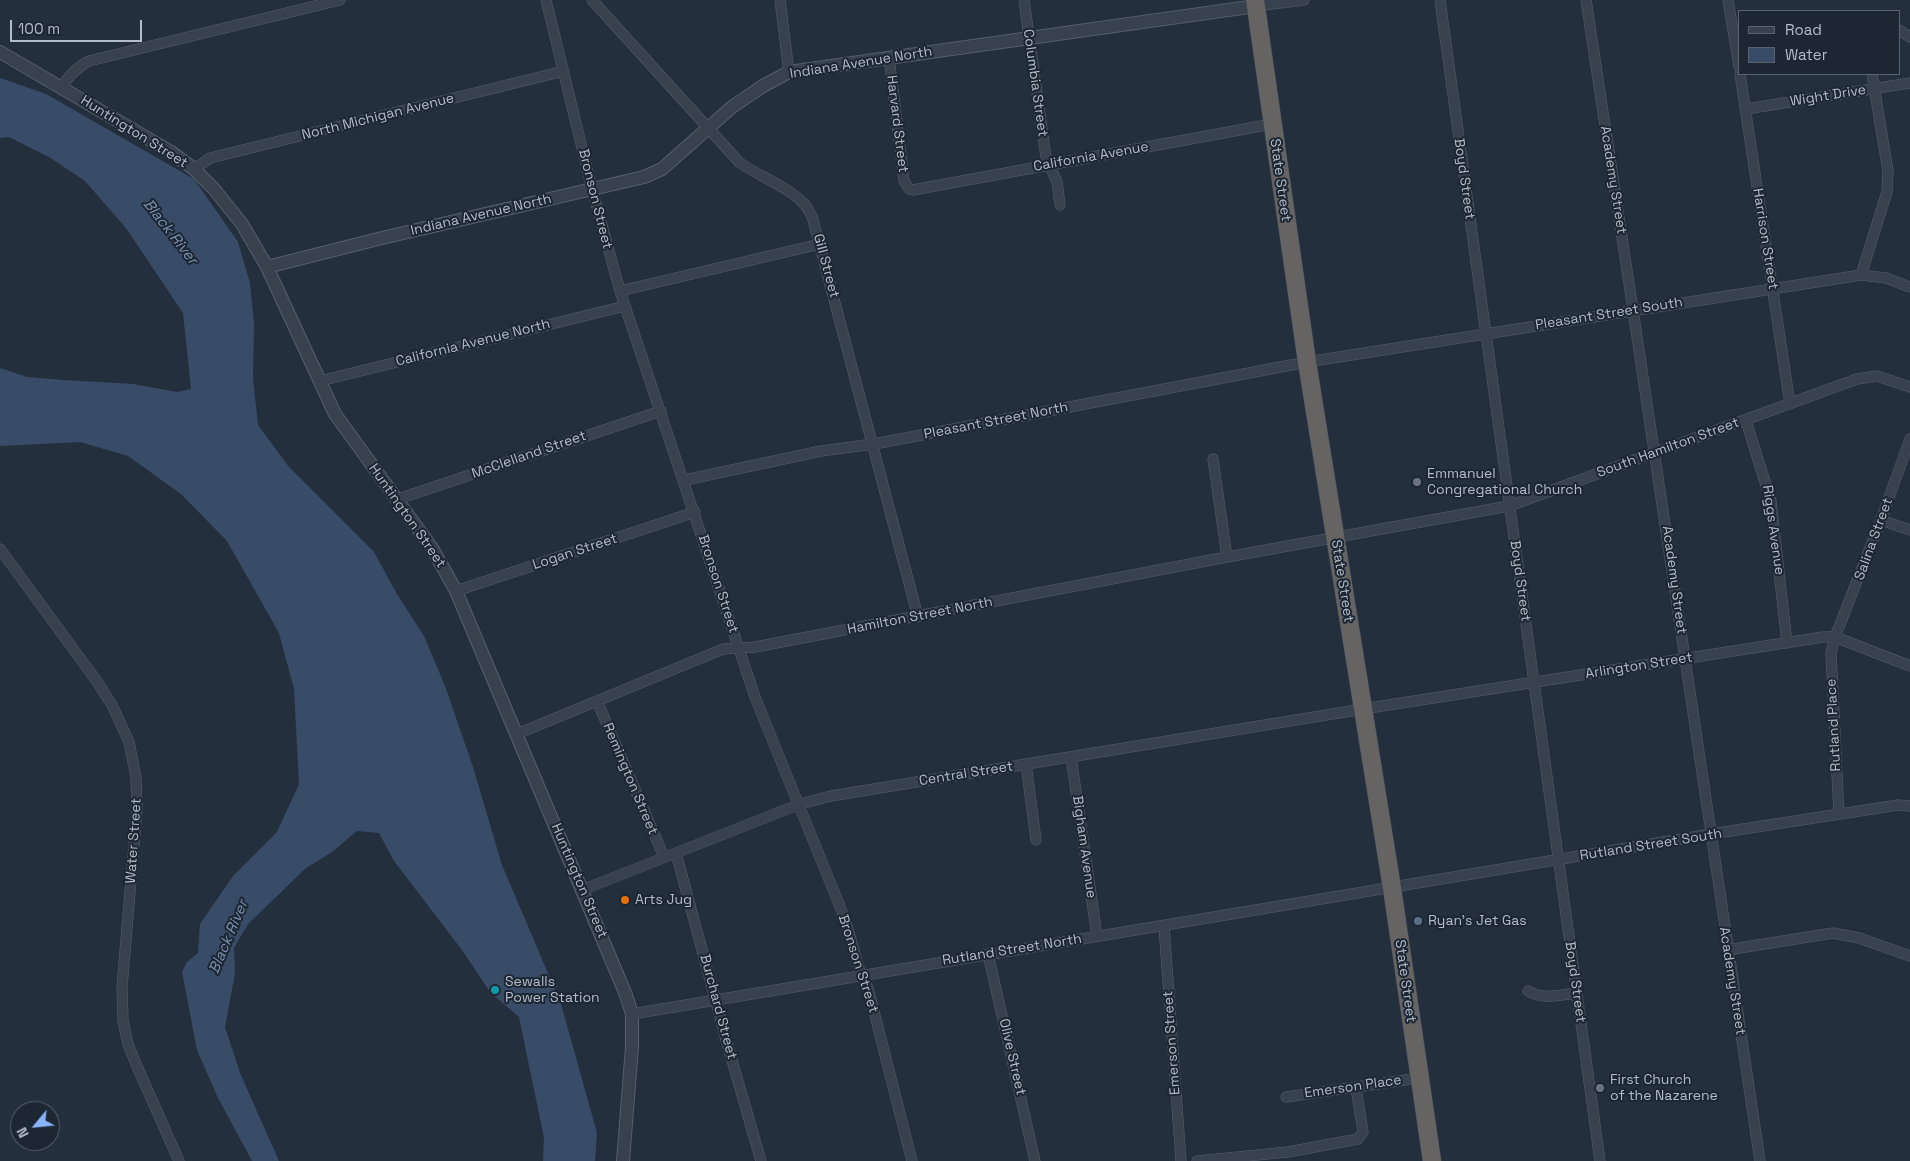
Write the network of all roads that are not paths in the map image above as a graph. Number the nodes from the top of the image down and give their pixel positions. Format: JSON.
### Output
{"nodes":[{"id":1,"x":340,"y":0,"type":"edge"},
{"id":2,"x":546,"y":0,"type":"edge"},
{"id":3,"x":592,"y":0,"type":"edge"},
{"id":4,"x":780,"y":0,"type":"edge"},
{"id":5,"x":1024,"y":0,"type":"edge"},
{"id":6,"x":1304,"y":0,"type":"edge"},
{"id":7,"x":1440,"y":0,"type":"edge"},
{"id":8,"x":1586,"y":0,"type":"edge"},
{"id":9,"x":1728,"y":0,"type":"edge"},
{"id":10,"x":1255,"y":3,"type":"edge"},
{"id":11,"x":1028,"y":38,"type":"junction"},
{"id":12,"x":0,"y":52,"type":"edge"},
{"id":13,"x":889,"y":57,"type":"junction"},
{"id":14,"x":1738,"y":60,"type":"edge"},
{"id":15,"x":564,"y":71,"type":"junction"},
{"id":16,"x":789,"y":72,"type":"junction"},
{"id":17,"x":1740,"y":75,"type":"edge"},
{"id":18,"x":1872,"y":75,"type":"edge"},
{"id":19,"x":1910,"y":84,"type":"edge"},
{"id":20,"x":61,"y":88,"type":"junction"},
{"id":21,"x":1875,"y":89,"type":"junction"},
{"id":22,"x":1746,"y":109,"type":"junction"},
{"id":23,"x":1272,"y":124,"type":"junction"},
{"id":24,"x":709,"y":127,"type":"junction"},
{"id":25,"x":1049,"y":165,"type":"junction"},
{"id":26,"x":194,"y":169,"type":"junction"},
{"id":27,"x":592,"y":189,"type":"junction"},
{"id":28,"x":909,"y":189,"type":"joint"},
{"id":29,"x":1060,"y":205,"type":"dead end"},
{"id":30,"x":820,"y":244,"type":"junction"},
{"id":31,"x":268,"y":267,"type":"junction"},
{"id":32,"x":1861,"y":274,"type":"junction"},
{"id":33,"x":1910,"y":287,"type":"edge"},
{"id":34,"x":1773,"y":289,"type":"junction"},
{"id":35,"x":620,"y":291,"type":"junction"},
{"id":36,"x":625,"y":306,"type":"junction"},
{"id":37,"x":1634,"y":310,"type":"junction"},
{"id":38,"x":1486,"y":334,"type":"junction"},
{"id":39,"x":1307,"y":362,"type":"junction"},
{"id":40,"x":321,"y":382,"type":"junction"},
{"id":41,"x":1910,"y":388,"type":"edge"},
{"id":42,"x":1790,"y":404,"type":"junction"},
{"id":43,"x":661,"y":411,"type":"junction"},
{"id":44,"x":1746,"y":421,"type":"junction"},
{"id":45,"x":1910,"y":439,"type":"edge"},
{"id":46,"x":874,"y":444,"type":"junction"},
{"id":47,"x":1655,"y":453,"type":"junction"},
{"id":48,"x":1212,"y":459,"type":"dead end"},
{"id":49,"x":684,"y":480,"type":"junction"},
{"id":50,"x":398,"y":499,"type":"junction"},
{"id":51,"x":1510,"y":506,"type":"junction"},
{"id":52,"x":694,"y":512,"type":"junction"},
{"id":53,"x":1881,"y":520,"type":"junction"},
{"id":54,"x":1910,"y":530,"type":"edge"},
{"id":55,"x":1335,"y":538,"type":"junction"},
{"id":56,"x":0,"y":550,"type":"edge"},
{"id":57,"x":1227,"y":557,"type":"junction"},
{"id":58,"x":456,"y":591,"type":"junction"},
{"id":59,"x":918,"y":617,"type":"junction"},
{"id":60,"x":1835,"y":637,"type":"junction"},
{"id":61,"x":1787,"y":643,"type":"junction"},
{"id":62,"x":738,"y":647,"type":"junction"},
{"id":63,"x":1685,"y":659,"type":"junction"},
{"id":64,"x":1910,"y":666,"type":"edge"},
{"id":65,"x":1534,"y":682,"type":"junction"},
{"id":66,"x":597,"y":701,"type":"junction"},
{"id":67,"x":1363,"y":709,"type":"junction"},
{"id":68,"x":518,"y":734,"type":"junction"},
{"id":69,"x":1071,"y":757,"type":"junction"},
{"id":70,"x":1026,"y":764,"type":"junction"},
{"id":71,"x":800,"y":804,"type":"junction"},
{"id":72,"x":1910,"y":806,"type":"edge"},
{"id":73,"x":1839,"y":814,"type":"junction"},
{"id":74,"x":1711,"y":834,"type":"junction"},
{"id":75,"x":1036,"y":840,"type":"dead end"},
{"id":76,"x":676,"y":853,"type":"junction"},
{"id":77,"x":664,"y":857,"type":"junction"},
{"id":78,"x":1558,"y":860,"type":"junction"},
{"id":79,"x":1392,"y":888,"type":"junction"},
{"id":80,"x":582,"y":890,"type":"junction"},
{"id":81,"x":1164,"y":926,"type":"junction"},
{"id":82,"x":1097,"y":936,"type":"junction"},
{"id":83,"x":1727,"y":950,"type":"junction"},
{"id":84,"x":988,"y":954,"type":"junction"},
{"id":85,"x":1910,"y":956,"type":"edge"},
{"id":86,"x":861,"y":974,"type":"junction"},
{"id":87,"x":1528,"y":991,"type":"dead end"},
{"id":88,"x":1577,"y":993,"type":"junction"},
{"id":89,"x":716,"y":1000,"type":"junction"},
{"id":90,"x":632,"y":1014,"type":"junction"},
{"id":91,"x":1419,"y":1078,"type":"junction"},
{"id":92,"x":1356,"y":1088,"type":"junction"},
{"id":93,"x":1286,"y":1097,"type":"dead end"},
{"id":94,"x":179,"y":1161,"type":"edge"},
{"id":95,"x":623,"y":1161,"type":"edge"},
{"id":96,"x":761,"y":1161,"type":"edge"},
{"id":97,"x":912,"y":1161,"type":"edge"},
{"id":98,"x":1035,"y":1161,"type":"edge"},
{"id":99,"x":1181,"y":1161,"type":"edge"},
{"id":100,"x":1197,"y":1161,"type":"edge"},
{"id":101,"x":1432,"y":1161,"type":"edge"},
{"id":102,"x":1600,"y":1161,"type":"edge"},
{"id":103,"x":1760,"y":1161,"type":"edge"}],
"edges":[{"from":1,"to":20,"type":"street"},
{"from":2,"to":15,"type":"street","name":"Bronson Street"},
{"from":3,"to":24,"type":"street","name":"Gill Street"},
{"from":4,"to":16,"type":"street"},
{"from":5,"to":11,"type":"street","name":"Columbia Street"},
{"from":6,"to":10,"type":"street"},
{"from":7,"to":38,"type":"street","name":"Boyd Street"},
{"from":8,"to":37,"type":"street","name":"Academy Street"},
{"from":9,"to":14,"type":"street"},
{"from":10,"to":11,"type":"street","name":"Indiana Avenue North"},
{"from":10,"to":23,"type":"highway","name":"State Street"},
{"from":11,"to":13,"type":"street","name":"Indiana Avenue North"},
{"from":11,"to":25,"type":"street","name":"Columbia Street"},
{"from":12,"to":20,"type":"street","name":"Huntington Street"},
{"from":13,"to":16,"type":"street","name":"Indiana Avenue North"},
{"from":13,"to":28,"type":"street","name":"Harvard Street"},
{"from":15,"to":26,"type":"street","name":"North Michigan Avenue"},
{"from":15,"to":27,"type":"street","name":"Bronson Street"},
{"from":16,"to":24,"type":"street","name":"Indiana Avenue North"},
{"from":17,"to":22,"type":"street","name":"Harrison Street"},
{"from":18,"to":21,"type":"street"},
{"from":19,"to":21,"type":"street","name":"Wight Drive"},
{"from":20,"to":26,"type":"street","name":"Huntington Street"},
{"from":21,"to":22,"type":"street","name":"Wight Drive"},
{"from":21,"to":32,"type":"street"},
{"from":22,"to":34,"type":"street","name":"Harrison Street"},
{"from":23,"to":25,"type":"street","name":"California Avenue"},
{"from":23,"to":39,"type":"highway","name":"State Street"},
{"from":24,"to":27,"type":"street","name":"Indiana Avenue North"},
{"from":24,"to":30,"type":"street","name":"Gill Street"},
{"from":25,"to":28,"type":"street","name":"California Avenue"},
{"from":25,"to":29,"type":"street","name":"Columbia Street"},
{"from":26,"to":31,"type":"street","name":"Huntington Street"},
{"from":27,"to":31,"type":"street","name":"Indiana Avenue North"},
{"from":27,"to":35,"type":"street","name":"Bronson Street"},
{"from":30,"to":35,"type":"street"},
{"from":30,"to":46,"type":"street","name":"Gill Street"},
{"from":31,"to":40,"type":"street","name":"Huntington Street"},
{"from":32,"to":33,"type":"street","name":"Pleasant Street South"},
{"from":32,"to":34,"type":"street","name":"Pleasant Street South"},
{"from":34,"to":37,"type":"street","name":"Pleasant Street South"},
{"from":34,"to":42,"type":"street","name":"Harrison Street"},
{"from":35,"to":36,"type":"street","name":"Bronson Street"},
{"from":36,"to":40,"type":"street","name":"California Avenue North"},
{"from":36,"to":43,"type":"street","name":"Bronson Street"},
{"from":37,"to":38,"type":"street","name":"Pleasant Street South"},
{"from":37,"to":47,"type":"street","name":"Academy Street"},
{"from":38,"to":39,"type":"street","name":"Pleasant Street South"},
{"from":38,"to":51,"type":"street","name":"Boyd Street"},
{"from":39,"to":46,"type":"street","name":"Pleasant Street North"},
{"from":39,"to":55,"type":"highway","name":"State Street"},
{"from":40,"to":50,"type":"street","name":"Huntington Street"},
{"from":41,"to":42,"type":"street","name":"South Hamilton Street"},
{"from":42,"to":44,"type":"street","name":"South Hamilton Street"},
{"from":43,"to":49,"type":"street","name":"Bronson Street"},
{"from":43,"to":50,"type":"street","name":"McClelland Street"},
{"from":44,"to":47,"type":"street","name":"South Hamilton Street"},
{"from":44,"to":61,"type":"street","name":"Riggs Avenue"},
{"from":45,"to":53,"type":"street","name":"Salina Street"},
{"from":46,"to":49,"type":"street","name":"Pleasant Street North"},
{"from":46,"to":59,"type":"street","name":"Gill Street"},
{"from":47,"to":51,"type":"street","name":"South Hamilton Street"},
{"from":47,"to":63,"type":"street","name":"Academy Street"},
{"from":48,"to":57,"type":"street"},
{"from":49,"to":52,"type":"street","name":"Bronson Street"},
{"from":50,"to":58,"type":"street","name":"Huntington Street"},
{"from":51,"to":55,"type":"street","name":"South Hamilton Street"},
{"from":51,"to":65,"type":"street","name":"Boyd Street"},
{"from":52,"to":58,"type":"street","name":"Logan Street"},
{"from":52,"to":62,"type":"street","name":"Bronson Street"},
{"from":53,"to":54,"type":"street"},
{"from":53,"to":60,"type":"street","name":"Salina Street"},
{"from":55,"to":57,"type":"street","name":"Hamilton Street North"},
{"from":55,"to":67,"type":"highway","name":"State Street"},
{"from":56,"to":94,"type":"street","name":"Water Street"},
{"from":57,"to":59,"type":"street","name":"Hamilton Street North"},
{"from":58,"to":68,"type":"street","name":"Huntington Street"},
{"from":59,"to":62,"type":"street","name":"Hamilton Street North"},
{"from":60,"to":61,"type":"street","name":"Arlington Street"},
{"from":60,"to":64,"type":"street","name":"Arlington Street"},
{"from":60,"to":73,"type":"street","name":"Rutland Place"},
{"from":61,"to":63,"type":"street","name":"Arlington Street"},
{"from":62,"to":66,"type":"street","name":"Hamilton Street North"},
{"from":62,"to":71,"type":"street","name":"Bronson Street"},
{"from":63,"to":65,"type":"street","name":"Arlington Street"},
{"from":63,"to":74,"type":"street","name":"Academy Street"},
{"from":65,"to":67,"type":"street","name":"Arlington Street"},
{"from":65,"to":78,"type":"street","name":"Boyd Street"},
{"from":66,"to":68,"type":"street","name":"Hamilton Street North"},
{"from":66,"to":77,"type":"street","name":"Remington Street"},
{"from":67,"to":69,"type":"street","name":"Central Street"},
{"from":67,"to":79,"type":"highway","name":"State Street"},
{"from":68,"to":80,"type":"street","name":"Huntington Street"},
{"from":69,"to":70,"type":"street","name":"Central Street"},
{"from":69,"to":82,"type":"street","name":"Bigham Avenue"},
{"from":70,"to":71,"type":"street","name":"Central Street"},
{"from":70,"to":75,"type":"street"},
{"from":71,"to":76,"type":"street","name":"Central Street"},
{"from":71,"to":86,"type":"street","name":"Bronson Street"},
{"from":72,"to":73,"type":"street","name":"Rutland Street South"},
{"from":73,"to":74,"type":"street","name":"Rutland Street South"},
{"from":74,"to":78,"type":"street","name":"Rutland Street South"},
{"from":74,"to":83,"type":"street","name":"Academy Street"},
{"from":76,"to":77,"type":"street","name":"Central Street"},
{"from":76,"to":89,"type":"street","name":"Burchard Street"},
{"from":77,"to":80,"type":"street","name":"Central Street"},
{"from":78,"to":79,"type":"street","name":"Rutland Street South"},
{"from":78,"to":88,"type":"street","name":"Boyd Street"},
{"from":79,"to":81,"type":"street","name":"Rutland Street North"},
{"from":79,"to":91,"type":"highway","name":"State Street"},
{"from":80,"to":90,"type":"street","name":"Huntington Street"},
{"from":81,"to":82,"type":"street","name":"Rutland Street North"},
{"from":81,"to":99,"type":"street","name":"Emerson Street"},
{"from":82,"to":84,"type":"street","name":"Rutland Street North"},
{"from":83,"to":85,"type":"street"},
{"from":83,"to":103,"type":"street","name":"Academy Street"},
{"from":84,"to":86,"type":"street","name":"Rutland Street North"},
{"from":84,"to":98,"type":"street","name":"Olive Street"},
{"from":86,"to":89,"type":"street","name":"Rutland Street North"},
{"from":86,"to":97,"type":"street","name":"Bronson Street"},
{"from":87,"to":88,"type":"street"},
{"from":88,"to":102,"type":"street","name":"Boyd Street"},
{"from":89,"to":90,"type":"street","name":"Rutland Street North"},
{"from":89,"to":96,"type":"street","name":"Burchard Street"},
{"from":90,"to":95,"type":"street","name":"Huntington Street"},
{"from":91,"to":92,"type":"street","name":"Emerson Place"},
{"from":91,"to":101,"type":"highway","name":"State Street"},
{"from":92,"to":93,"type":"street","name":"Emerson Place"},
{"from":92,"to":100,"type":"street"}]}
